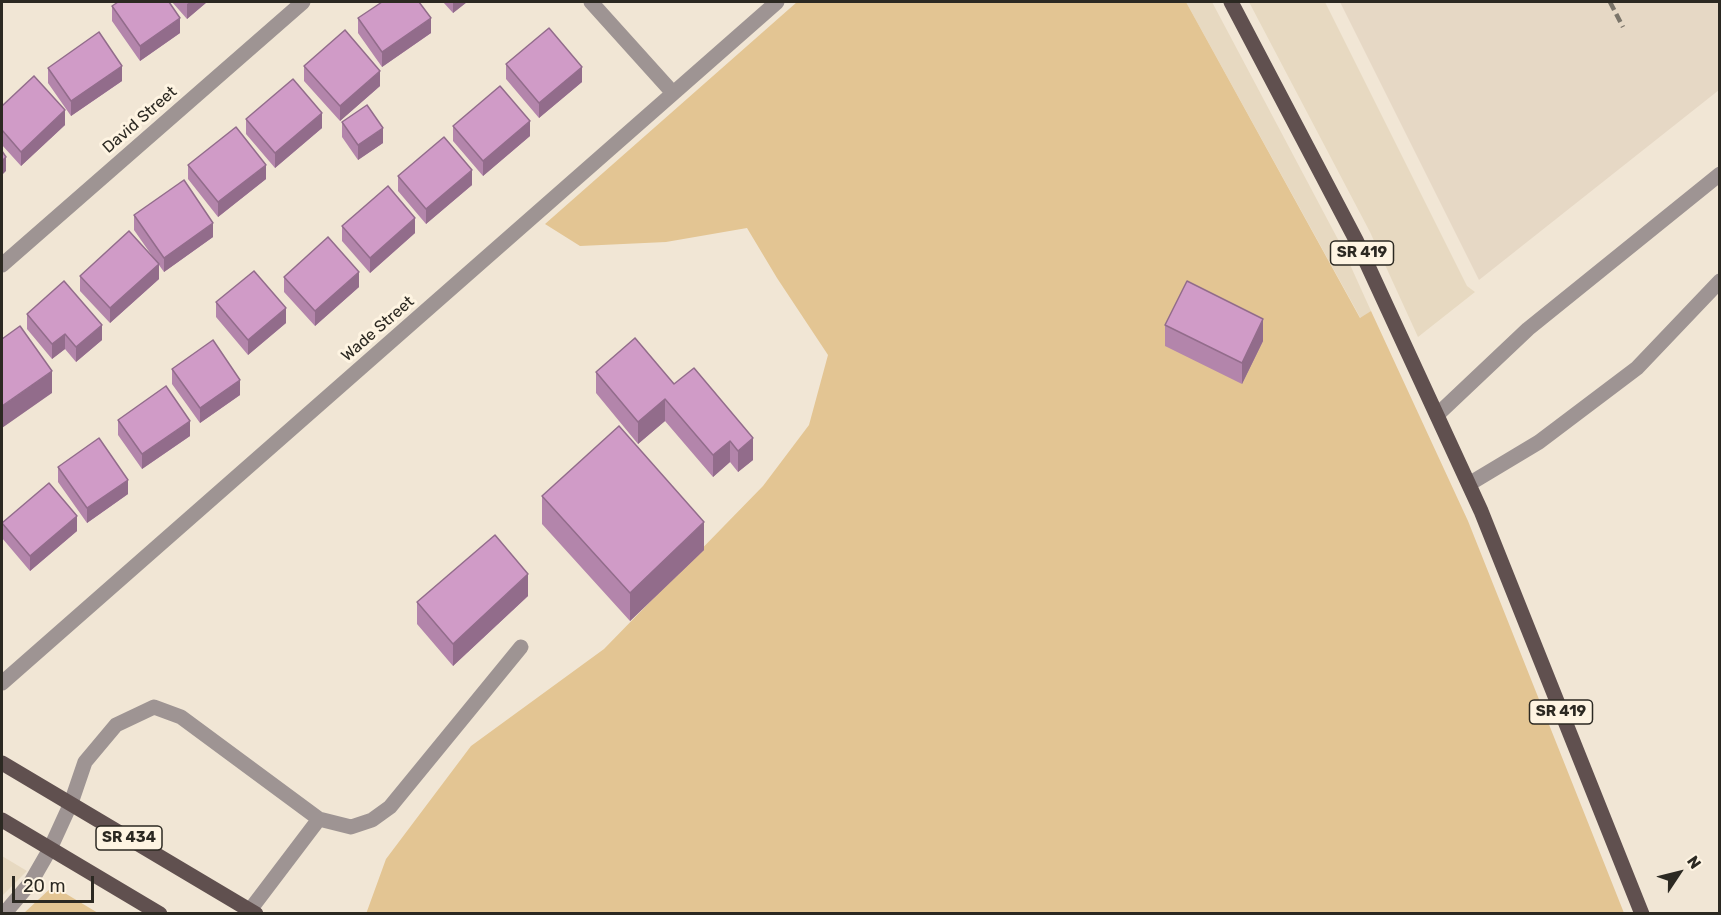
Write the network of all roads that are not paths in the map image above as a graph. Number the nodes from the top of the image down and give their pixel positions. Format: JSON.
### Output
{"nodes":[{"id":1,"x":303,"y":2,"type":"edge"},
{"id":2,"x":591,"y":2,"type":"edge"},
{"id":3,"x":777,"y":2,"type":"edge"},
{"id":4,"x":1231,"y":2,"type":"edge"},
{"id":5,"x":673,"y":93,"type":"junction"},
{"id":6,"x":1719,"y":174,"type":"edge"},
{"id":7,"x":2,"y":265,"type":"edge"},
{"id":8,"x":1719,"y":281,"type":"edge"},
{"id":9,"x":1437,"y":415,"type":"junction"},
{"id":10,"x":1469,"y":484,"type":"junction"},
{"id":11,"x":520,"y":646,"type":"dead end"},
{"id":12,"x":2,"y":683,"type":"edge"},
{"id":13,"x":2,"y":763,"type":"edge"},
{"id":14,"x":71,"y":803,"type":"junction"},
{"id":15,"x":319,"y":819,"type":"junction"},
{"id":16,"x":2,"y":820,"type":"edge"},
{"id":17,"x":50,"y":849,"type":"junction"},
{"id":18,"x":253,"y":912,"type":"edge"},
{"id":19,"x":1638,"y":912,"type":"edge"},
{"id":20,"x":4,"y":914,"type":"edge"},
{"id":21,"x":160,"y":914,"type":"edge"}],
"edges":[{"from":1,"to":7,"type":"street","name":"David Street"},
{"from":2,"to":5,"type":"street"},
{"from":3,"to":5,"type":"street","name":"Wade Street"},
{"from":4,"to":9,"type":"main road","number":"SR 419"},
{"from":5,"to":12,"type":"street","name":"Wade Street"},
{"from":6,"to":9,"type":"street"},
{"from":8,"to":10,"type":"street"},
{"from":9,"to":10,"type":"main road","number":"SR 419"},
{"from":10,"to":19,"type":"main road","number":"SR 419"},
{"from":11,"to":15,"type":"street"},
{"from":13,"to":14,"type":"main road","number":"SR 434"},
{"from":14,"to":15,"type":"street"},
{"from":14,"to":17,"type":"street"},
{"from":14,"to":18,"type":"main road","number":"SR 434"},
{"from":15,"to":18,"type":"street"},
{"from":16,"to":17,"type":"main road","number":"SR 434"},
{"from":17,"to":20,"type":"street"},
{"from":17,"to":21,"type":"main road","number":"SR 434"}]}
